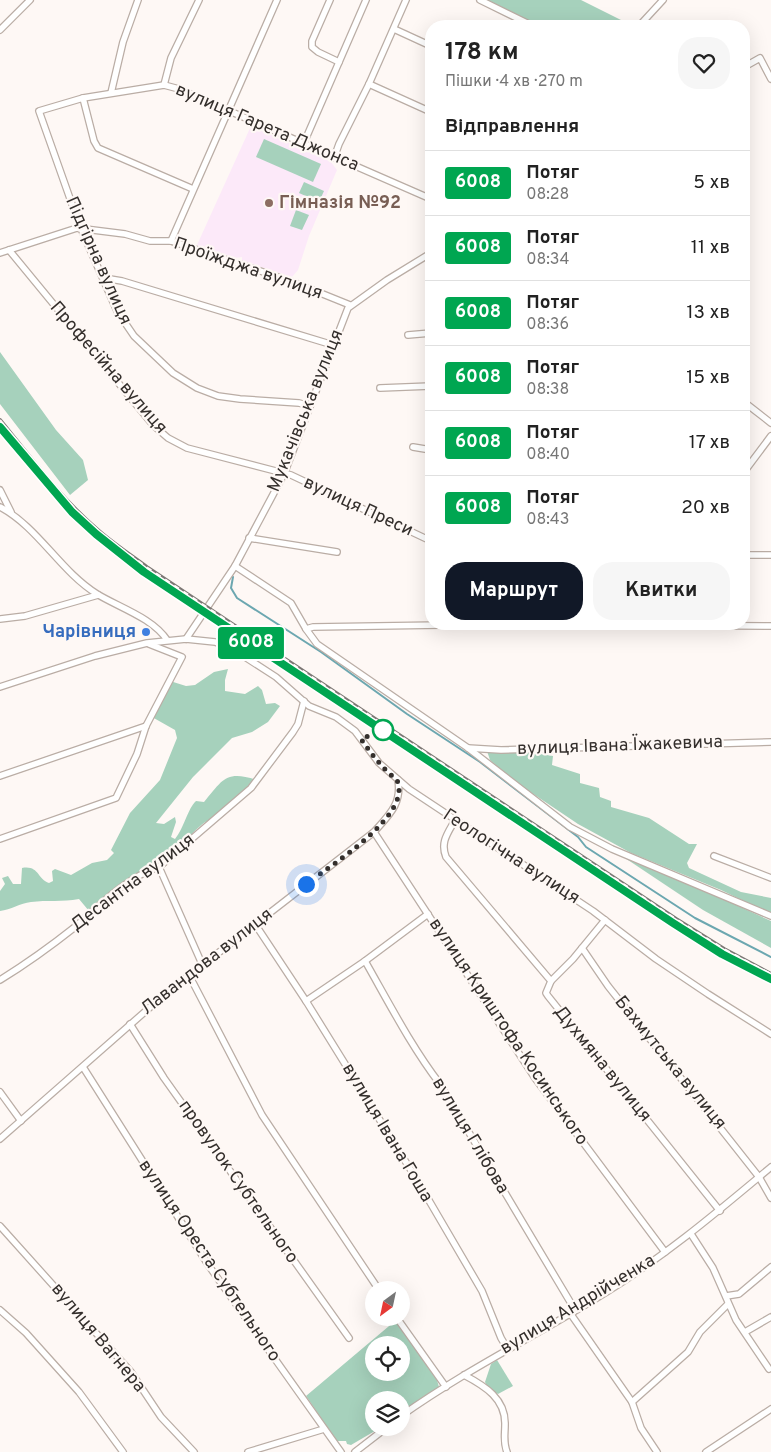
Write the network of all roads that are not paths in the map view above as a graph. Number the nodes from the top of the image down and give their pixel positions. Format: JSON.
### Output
{"nodes":[{"id":1,"x":30,"y":0,"type":"edge"},
{"id":2,"x":138,"y":0,"type":"edge"},
{"id":3,"x":199,"y":0,"type":"edge"},
{"id":4,"x":277,"y":0,"type":"edge"},
{"id":5,"x":330,"y":0,"type":"edge"},
{"id":6,"x":366,"y":0,"type":"edge"},
{"id":7,"x":406,"y":0,"type":"edge"},
{"id":8,"x":480,"y":0,"type":"edge"},
{"id":9,"x":663,"y":0,"type":"edge"},
{"id":10,"x":521,"y":20,"type":"edge"},
{"id":11,"x":645,"y":20,"type":"edge"},
{"id":12,"x":394,"y":29,"type":"junction"},
{"id":13,"x":0,"y":30,"type":"edge"},
{"id":14,"x":425,"y":43,"type":"edge"},
{"id":15,"x":339,"y":62,"type":"junction"},
{"id":16,"x":750,"y":64,"type":"edge"},
{"id":17,"x":771,"y":79,"type":"edge"},
{"id":18,"x":369,"y":84,"type":"junction"},
{"id":19,"x":164,"y":85,"type":"junction"},
{"id":20,"x":111,"y":93,"type":"junction"},
{"id":21,"x":83,"y":98,"type":"junction"},
{"id":22,"x":425,"y":109,"type":"edge"},
{"id":23,"x":39,"y":110,"type":"joint"},
{"id":24,"x":229,"y":111,"type":"junction"},
{"id":25,"x":303,"y":145,"type":"junction"},
{"id":26,"x":334,"y":158,"type":"junction"},
{"id":27,"x":193,"y":189,"type":"junction"},
{"id":28,"x":425,"y":197,"type":"edge"},
{"id":29,"x":82,"y":228,"type":"junction"},
{"id":30,"x":171,"y":241,"type":"junction"},
{"id":31,"x":9,"y":250,"type":"junction"},
{"id":32,"x":0,"y":253,"type":"edge"},
{"id":33,"x":425,"y":258,"type":"edge"},
{"id":34,"x":104,"y":278,"type":"junction"},
{"id":35,"x":350,"y":305,"type":"junction"},
{"id":36,"x":425,"y":334,"type":"edge"},
{"id":37,"x":408,"y":335,"type":"dead end"},
{"id":38,"x":333,"y":345,"type":"junction"},
{"id":39,"x":425,"y":386,"type":"edge"},
{"id":40,"x":380,"y":388,"type":"dead end"},
{"id":41,"x":310,"y":406,"type":"junction"},
{"id":42,"x":750,"y":407,"type":"edge"},
{"id":43,"x":771,"y":423,"type":"edge"},
{"id":44,"x":771,"y":436,"type":"edge"},
{"id":45,"x":413,"y":447,"type":"dead end"},
{"id":46,"x":425,"y":449,"type":"edge"},
{"id":47,"x":750,"y":464,"type":"edge"},
{"id":48,"x":284,"y":474,"type":"junction"},
{"id":49,"x":0,"y":490,"type":"edge"},
{"id":50,"x":0,"y":507,"type":"edge"},
{"id":51,"x":10,"y":512,"type":"junction"},
{"id":52,"x":249,"y":538,"type":"junction"},
{"id":53,"x":425,"y":539,"type":"edge"},
{"id":54,"x":337,"y":552,"type":"dead end"},
{"id":55,"x":750,"y":555,"type":"edge"},
{"id":56,"x":771,"y":555,"type":"edge"},
{"id":57,"x":234,"y":566,"type":"junction"},
{"id":58,"x":98,"y":594,"type":"junction"},
{"id":59,"x":0,"y":619,"type":"edge"},
{"id":60,"x":425,"y":625,"type":"edge"},
{"id":61,"x":750,"y":626,"type":"edge"},
{"id":62,"x":771,"y":626,"type":"edge"},
{"id":63,"x":306,"y":629,"type":"junction"},
{"id":64,"x":186,"y":639,"type":"junction"},
{"id":65,"x":167,"y":640,"type":"junction"},
{"id":66,"x":148,"y":643,"type":"junction"},
{"id":67,"x":0,"y":687,"type":"edge"},
{"id":68,"x":304,"y":701,"type":"junction"},
{"id":69,"x":146,"y":726,"type":"junction"},
{"id":70,"x":771,"y":742,"type":"edge"},
{"id":71,"x":468,"y":748,"type":"junction"},
{"id":72,"x":0,"y":776,"type":"edge"},
{"id":73,"x":398,"y":780,"type":"junction"},
{"id":74,"x":455,"y":820,"type":"junction"},
{"id":75,"x":374,"y":832,"type":"junction"},
{"id":76,"x":0,"y":839,"type":"edge"},
{"id":77,"x":714,"y":856,"type":"dead end"},
{"id":78,"x":159,"y":867,"type":"junction"},
{"id":79,"x":771,"y":878,"type":"edge"},
{"id":80,"x":428,"y":914,"type":"junction"},
{"id":81,"x":771,"y":916,"type":"edge"},
{"id":82,"x":605,"y":920,"type":"junction"},
{"id":83,"x":255,"y":924,"type":"junction"},
{"id":84,"x":582,"y":948,"type":"junction"},
{"id":85,"x":365,"y":961,"type":"junction"},
{"id":86,"x":202,"y":964,"type":"junction"},
{"id":87,"x":189,"y":975,"type":"junction"},
{"id":88,"x":0,"y":980,"type":"edge"},
{"id":89,"x":552,"y":981,"type":"junction"},
{"id":90,"x":306,"y":1000,"type":"junction"},
{"id":91,"x":130,"y":1024,"type":"junction"},
{"id":92,"x":771,"y":1034,"type":"edge"},
{"id":93,"x":83,"y":1067,"type":"junction"},
{"id":94,"x":0,"y":1092,"type":"edge"},
{"id":95,"x":21,"y":1121,"type":"junction"},
{"id":96,"x":0,"y":1139,"type":"edge"},
{"id":97,"x":771,"y":1167,"type":"edge"},
{"id":98,"x":759,"y":1177,"type":"junction"},
{"id":99,"x":771,"y":1198,"type":"edge"},
{"id":100,"x":720,"y":1211,"type":"junction"},
{"id":101,"x":0,"y":1226,"type":"edge"},
{"id":102,"x":690,"y":1234,"type":"junction"},
{"id":103,"x":665,"y":1252,"type":"junction"},
{"id":104,"x":771,"y":1267,"type":"edge"},
{"id":105,"x":373,"y":1281,"type":"edge"},
{"id":106,"x":726,"y":1296,"type":"junction"},
{"id":107,"x":728,"y":1304,"type":"junction"},
{"id":108,"x":0,"y":1310,"type":"edge"},
{"id":109,"x":573,"y":1312,"type":"junction"},
{"id":110,"x":771,"y":1317,"type":"edge"},
{"id":111,"x":403,"y":1326,"type":"edge"},
{"id":112,"x":745,"y":1332,"type":"junction"},
{"id":113,"x":349,"y":1338,"type":"dead end"},
{"id":114,"x":507,"y":1348,"type":"junction"},
{"id":115,"x":769,"y":1369,"type":"dead end"},
{"id":116,"x":464,"y":1375,"type":"junction"},
{"id":117,"x":446,"y":1387,"type":"junction"},
{"id":118,"x":632,"y":1402,"type":"junction"},
{"id":119,"x":771,"y":1409,"type":"edge"},
{"id":120,"x":410,"y":1410,"type":"edge"},
{"id":121,"x":324,"y":1429,"type":"junction"},
{"id":122,"x":376,"y":1436,"type":"edge"},
{"id":123,"x":123,"y":1452,"type":"edge"},
{"id":124,"x":194,"y":1452,"type":"edge"},
{"id":125,"x":248,"y":1452,"type":"edge"},
{"id":126,"x":341,"y":1452,"type":"edge"},
{"id":127,"x":355,"y":1452,"type":"edge"},
{"id":128,"x":507,"y":1452,"type":"edge"},
{"id":129,"x":657,"y":1452,"type":"edge"},
{"id":130,"x":706,"y":1452,"type":"edge"}],
"edges":[{"from":1,"to":13,"type":"street"},
{"from":2,"to":20,"type":"street"},
{"from":3,"to":19,"type":"street"},
{"from":4,"to":24,"type":"street"},
{"from":5,"to":15,"type":"street"},
{"from":6,"to":15,"type":"street"},
{"from":7,"to":12,"type":"street"},
{"from":8,"to":10,"type":"street"},
{"from":9,"to":11,"type":"street"},
{"from":12,"to":14,"type":"street"},
{"from":12,"to":18,"type":"street"},
{"from":15,"to":25,"type":"street"},
{"from":16,"to":17,"type":"street"},
{"from":18,"to":22,"type":"street"},
{"from":18,"to":26,"type":"street"},
{"from":19,"to":20,"type":"street","name":"вулиця Гарета Джонса"},
{"from":19,"to":24,"type":"street","name":"вулиця Гарета Джонса"},
{"from":20,"to":21,"type":"street","name":"вулиця Гарета Джонса"},
{"from":21,"to":23,"type":"street","name":"вулиця Гарета Джонса"},
{"from":21,"to":27,"type":"street"},
{"from":23,"to":29,"type":"street","name":"Підгірна вулиця"},
{"from":24,"to":25,"type":"street","name":"вулиця Гарета Джонса"},
{"from":24,"to":27,"type":"street"},
{"from":25,"to":26,"type":"street","name":"вулиця Гарета Джонса"},
{"from":26,"to":28,"type":"street","name":"вулиця Гарета Джонса"},
{"from":27,"to":30,"type":"street"},
{"from":29,"to":30,"type":"street","name":"Проїжджа вулиця"},
{"from":29,"to":31,"type":"street","name":"Проїжджа вулиця"},
{"from":29,"to":34,"type":"street","name":"Підгірна вулиця"},
{"from":30,"to":35,"type":"street","name":"Проїжджа вулиця"},
{"from":31,"to":32,"type":"street","name":"Проїжджа вулиця"},
{"from":31,"to":48,"type":"street","name":"Професійна вулиця"},
{"from":33,"to":35,"type":"street"},
{"from":34,"to":38,"type":"street"},
{"from":34,"to":41,"type":"street","name":"Підгірна вулиця"},
{"from":35,"to":38,"type":"street","name":"Мукачівська вулиця"},
{"from":36,"to":37,"type":"street"},
{"from":38,"to":41,"type":"street","name":"Мукачівська вулиця"},
{"from":39,"to":40,"type":"street"},
{"from":41,"to":48,"type":"street","name":"Мукачівська вулиця"},
{"from":42,"to":43,"type":"street"},
{"from":44,"to":47,"type":"street"},
{"from":45,"to":46,"type":"street"},
{"from":48,"to":52,"type":"street","name":"Мукачівська вулиця"},
{"from":48,"to":53,"type":"street","name":"вулиця Преси"},
{"from":49,"to":51,"type":"street"},
{"from":50,"to":51,"type":"street"},
{"from":51,"to":58,"type":"street"},
{"from":52,"to":54,"type":"street"},
{"from":52,"to":57,"type":"street","name":"Мукачівська вулиця"},
{"from":55,"to":56,"type":"street"},
{"from":57,"to":63,"type":"street"},
{"from":57,"to":64,"type":"street","name":"Мукачівська вулиця"},
{"from":58,"to":59,"type":"street"},
{"from":58,"to":65,"type":"street"},
{"from":60,"to":63,"type":"street"},
{"from":61,"to":62,"type":"street"},
{"from":63,"to":71,"type":"street"},
{"from":64,"to":65,"type":"street"},
{"from":64,"to":68,"type":"street","name":"Геологічна вулиця"},
{"from":65,"to":66,"type":"street"},
{"from":66,"to":67,"type":"street"},
{"from":66,"to":69,"type":"street"},
{"from":68,"to":73,"type":"street","name":"Геологічна вулиця"},
{"from":68,"to":78,"type":"street","name":"Десантна вулиця"},
{"from":69,"to":72,"type":"street"},
{"from":69,"to":76,"type":"street"},
{"from":70,"to":71,"type":"street","name":"вулиця Івана Їжакевича"},
{"from":71,"to":81,"type":"street"},
{"from":73,"to":74,"type":"street","name":"Геологічна вулиця"},
{"from":73,"to":75,"type":"street","name":"Лавандова вулиця"},
{"from":74,"to":82,"type":"street","name":"Геологічна вулиця"},
{"from":74,"to":89,"type":"street","name":"Духмяна вулиця"},
{"from":75,"to":80,"type":"street","name":"вулиця Криштофа Косинського"},
{"from":75,"to":83,"type":"street","name":"Лавандова вулиця"},
{"from":77,"to":79,"type":"street"},
{"from":78,"to":86,"type":"street"},
{"from":78,"to":88,"type":"street","name":"Десантна вулиця"},
{"from":80,"to":85,"type":"street"},
{"from":80,"to":103,"type":"street","name":"вулиця Криштофа Косинського"},
{"from":82,"to":84,"type":"street"},
{"from":82,"to":92,"type":"street","name":"Геологічна вулиця"},
{"from":83,"to":86,"type":"street","name":"Лавандова вулиця"},
{"from":83,"to":90,"type":"street","name":"вулиця Івана Гоша"},
{"from":84,"to":89,"type":"street"},
{"from":84,"to":98,"type":"street","name":"Бахмутська вулиця"},
{"from":85,"to":90,"type":"street"},
{"from":85,"to":109,"type":"street","name":"вулиця Глібова"},
{"from":86,"to":87,"type":"street","name":"Лавандова вулиця"},
{"from":87,"to":91,"type":"street","name":"Лавандова вулиця"},
{"from":87,"to":105,"type":"street"},
{"from":89,"to":100,"type":"street","name":"Духмяна вулиця"},
{"from":90,"to":114,"type":"street","name":"вулиця Івана Гоша"},
{"from":91,"to":93,"type":"street","name":"Лавандова вулиця"},
{"from":91,"to":113,"type":"street","name":"провулок Субтельного"},
{"from":93,"to":95,"type":"street","name":"Лавандова вулиця"},
{"from":93,"to":121,"type":"street","name":"вулиця Ореста Субтельного"},
{"from":94,"to":95,"type":"street"},
{"from":95,"to":96,"type":"street","name":"Лавандова вулиця"},
{"from":97,"to":98,"type":"street","name":"вулиця Андрійченка"},
{"from":98,"to":99,"type":"street","name":"Бахмутська вулиця"},
{"from":98,"to":100,"type":"street","name":"вулиця Андрійченка"},
{"from":100,"to":102,"type":"street","name":"вулиця Андрійченка"},
{"from":101,"to":124,"type":"street","name":"вулиця Вагнера"},
{"from":102,"to":103,"type":"street","name":"вулиця Андрійченка"},
{"from":102,"to":106,"type":"street"},
{"from":103,"to":109,"type":"street","name":"вулиця Андрійченка"},
{"from":104,"to":106,"type":"street"},
{"from":106,"to":107,"type":"street"},
{"from":107,"to":112,"type":"street"},
{"from":107,"to":118,"type":"street"},
{"from":108,"to":123,"type":"street"},
{"from":109,"to":114,"type":"street","name":"вулиця Андрійченка"},
{"from":109,"to":118,"type":"street","name":"вулиця Глібова"},
{"from":110,"to":112,"type":"street"},
{"from":111,"to":117,"type":"street"},
{"from":112,"to":115,"type":"street"},
{"from":114,"to":116,"type":"street","name":"вулиця Андрійченка"},
{"from":116,"to":117,"type":"street","name":"вулиця Андрійченка"},
{"from":116,"to":128,"type":"street"},
{"from":117,"to":120,"type":"street","name":"вулиця Андрійченка"},
{"from":118,"to":129,"type":"street","name":"вулиця Глібова"},
{"from":119,"to":130,"type":"street"},
{"from":121,"to":125,"type":"street"},
{"from":121,"to":126,"type":"street","name":"вулиця Ореста Субтельного"},
{"from":122,"to":127,"type":"street"}]}
